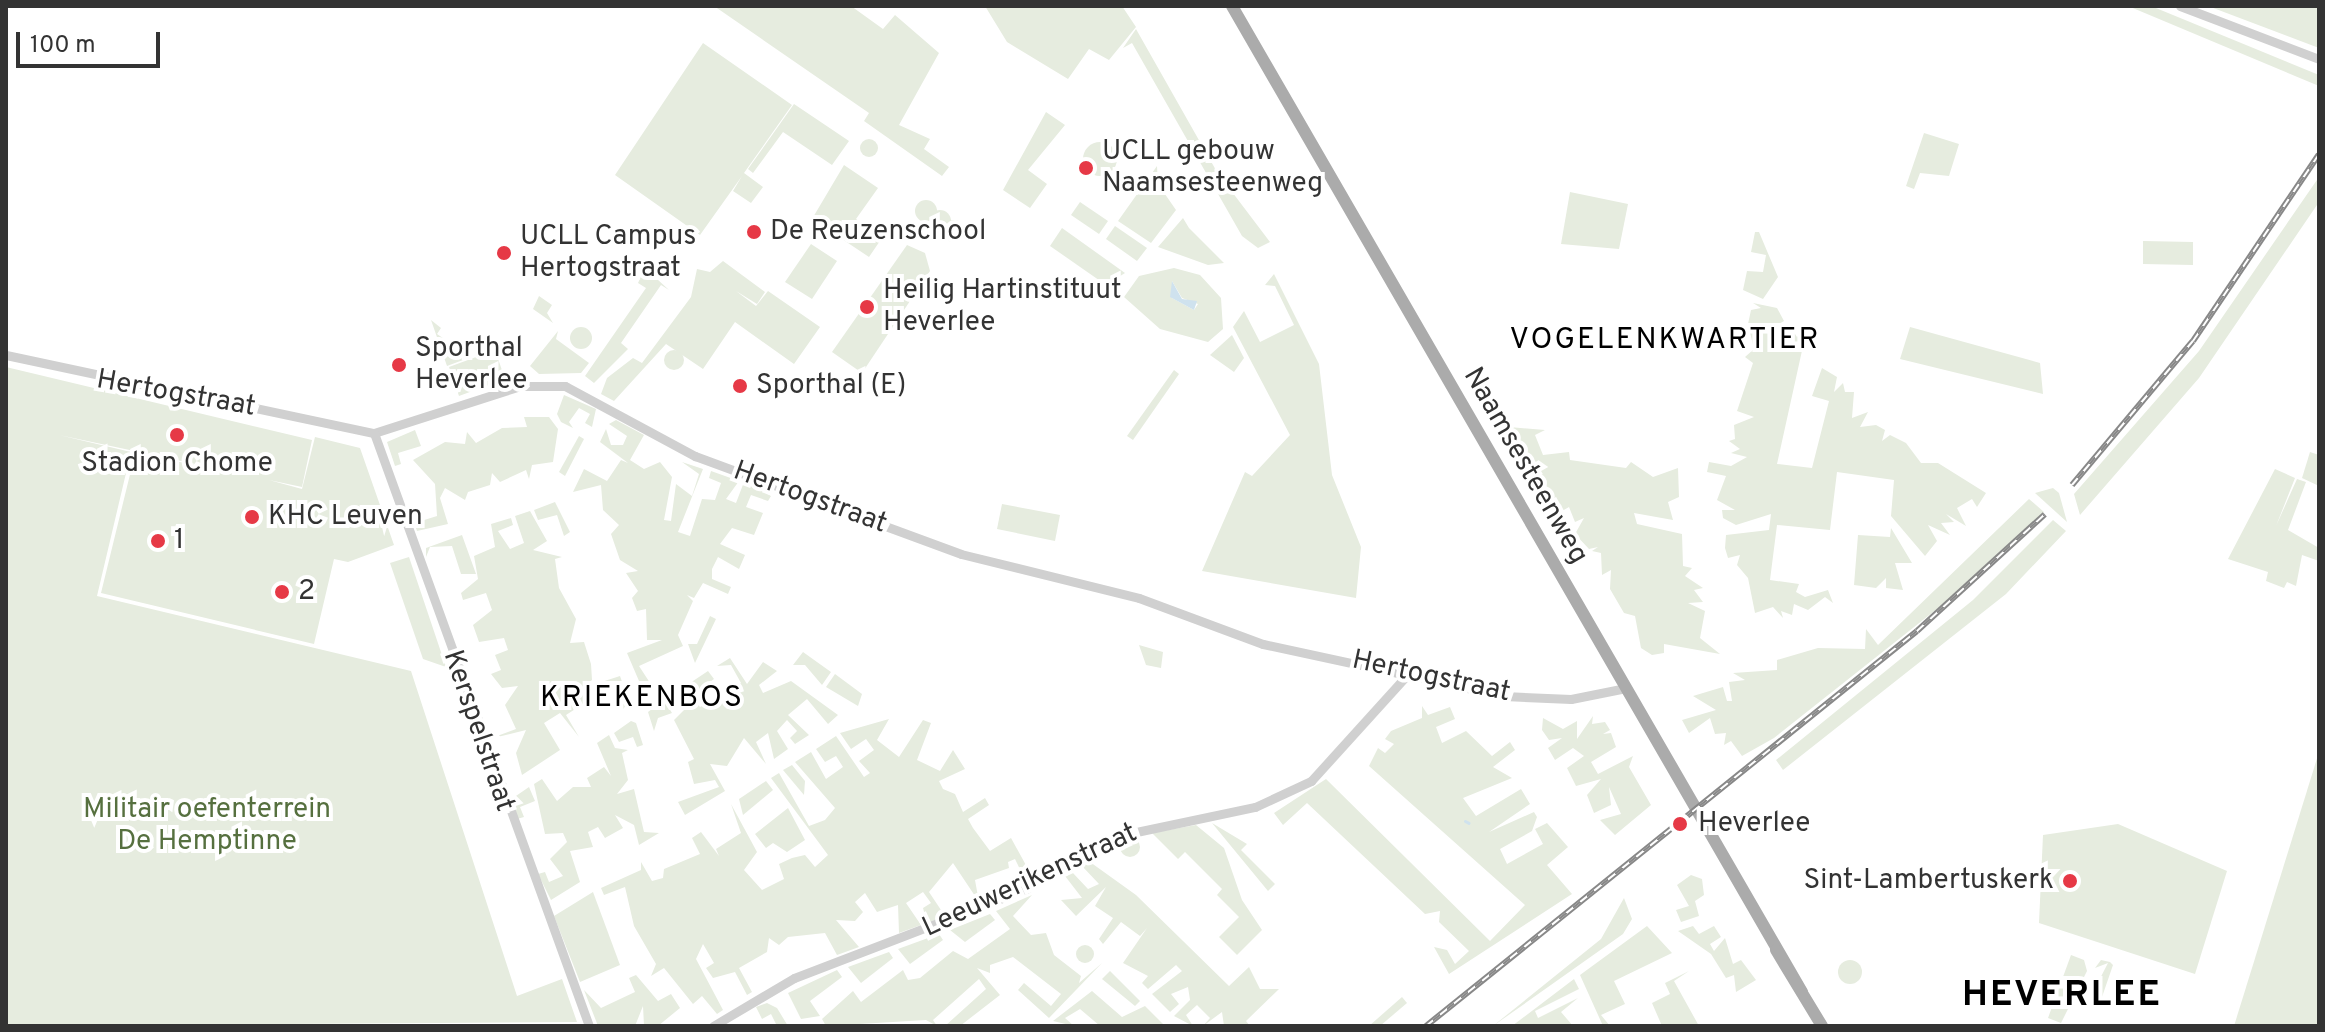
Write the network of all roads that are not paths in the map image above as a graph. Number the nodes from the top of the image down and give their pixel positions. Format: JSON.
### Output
{"nodes":[{"id":1,"x":1232,"y":6,"type":"edge"},
{"id":2,"x":2180,"y":6,"type":"edge"},
{"id":3,"x":2319,"y":59,"type":"edge"},
{"id":4,"x":6,"y":355,"type":"edge"},
{"id":5,"x":374,"y":433,"type":"junction"},
{"id":6,"x":1409,"y":673,"type":"junction"},
{"id":7,"x":1626,"y":688,"type":"junction"},
{"id":8,"x":589,"y":1026,"type":"edge"},
{"id":9,"x":713,"y":1026,"type":"edge"},
{"id":10,"x":1822,"y":1026,"type":"edge"}],
"edges":[{"from":1,"to":7,"type":"main road","name":"Naamsesteenweg"},
{"from":2,"to":3,"type":"street"},
{"from":4,"to":5,"type":"street","name":"Hertogstraat"},
{"from":5,"to":6,"type":"street","name":"Hertogstraat"},
{"from":5,"to":8,"type":"street","name":"Kerspelstraat"},
{"from":6,"to":7,"type":"street","name":"Hertogstraat"},
{"from":6,"to":9,"type":"street","name":"Leeuwerikenstraat"},
{"from":7,"to":10,"type":"main road","name":"Naamsesteenweg"}]}
